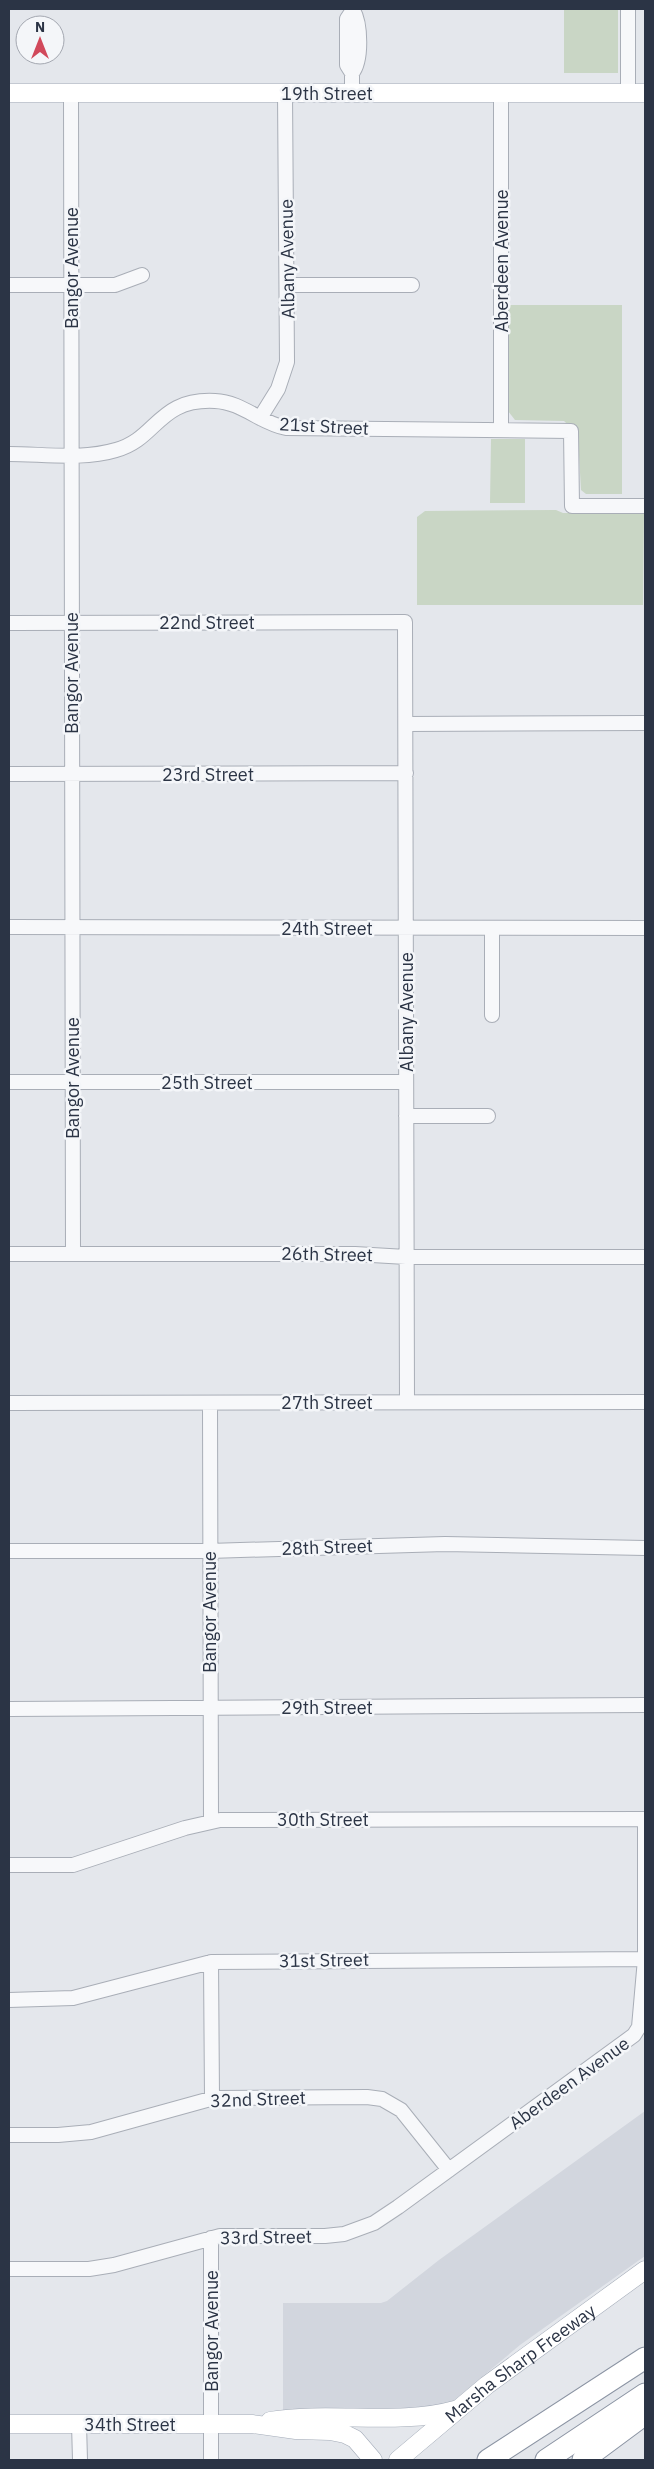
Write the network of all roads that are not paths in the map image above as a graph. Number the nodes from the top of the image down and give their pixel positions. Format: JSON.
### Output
{"nodes":[{"id":1,"x":353,"y":9,"type":"edge"},
{"id":2,"x":628,"y":9,"type":"edge"},
{"id":3,"x":72,"y":93,"type":"junction"},
{"id":4,"x":285,"y":93,"type":"junction"},
{"id":5,"x":352,"y":93,"type":"junction"},
{"id":6,"x":501,"y":93,"type":"junction"},
{"id":7,"x":637,"y":93,"type":"edge"},
{"id":8,"x":9,"y":94,"type":"edge"},
{"id":9,"x":142,"y":275,"type":"dead end"},
{"id":10,"x":287,"y":285,"type":"junction"},
{"id":11,"x":412,"y":285,"type":"dead end"},
{"id":12,"x":9,"y":286,"type":"edge"},
{"id":13,"x":71,"y":286,"type":"junction"},
{"id":14,"x":260,"y":418,"type":"junction"},
{"id":15,"x":501,"y":429,"type":"junction"},
{"id":16,"x":9,"y":454,"type":"edge"},
{"id":17,"x":71,"y":454,"type":"junction"},
{"id":18,"x":645,"y":506,"type":"edge"},
{"id":19,"x":405,"y":622,"type":"joint"},
{"id":20,"x":9,"y":623,"type":"edge"},
{"id":21,"x":72,"y":623,"type":"junction"},
{"id":22,"x":645,"y":723,"type":"edge"},
{"id":23,"x":406,"y":724,"type":"junction"},
{"id":24,"x":406,"y":773,"type":"junction"},
{"id":25,"x":9,"y":774,"type":"edge"},
{"id":26,"x":72,"y":774,"type":"junction"},
{"id":27,"x":9,"y":927,"type":"edge"},
{"id":28,"x":72,"y":927,"type":"junction"},
{"id":29,"x":406,"y":928,"type":"junction"},
{"id":30,"x":492,"y":928,"type":"junction"},
{"id":31,"x":645,"y":928,"type":"edge"},
{"id":32,"x":492,"y":1015,"type":"dead end"},
{"id":33,"x":9,"y":1082,"type":"edge"},
{"id":34,"x":72,"y":1082,"type":"junction"},
{"id":35,"x":406,"y":1082,"type":"junction"},
{"id":36,"x":406,"y":1116,"type":"junction"},
{"id":37,"x":488,"y":1116,"type":"dead end"},
{"id":38,"x":9,"y":1254,"type":"edge"},
{"id":39,"x":73,"y":1254,"type":"junction"},
{"id":40,"x":406,"y":1257,"type":"junction"},
{"id":41,"x":645,"y":1257,"type":"edge"},
{"id":42,"x":9,"y":1402,"type":"edge"},
{"id":43,"x":407,"y":1402,"type":"junction"},
{"id":44,"x":645,"y":1402,"type":"edge"},
{"id":45,"x":210,"y":1403,"type":"junction"},
{"id":46,"x":645,"y":1548,"type":"edge"},
{"id":47,"x":9,"y":1551,"type":"edge"},
{"id":48,"x":209,"y":1551,"type":"junction"},
{"id":49,"x":645,"y":1705,"type":"edge"},
{"id":50,"x":210,"y":1708,"type":"junction"},
{"id":51,"x":9,"y":1709,"type":"edge"},
{"id":52,"x":645,"y":1819,"type":"edge"},
{"id":53,"x":211,"y":1820,"type":"junction"},
{"id":54,"x":9,"y":1865,"type":"edge"},
{"id":55,"x":645,"y":1959,"type":"edge"},
{"id":56,"x":211,"y":1962,"type":"junction"},
{"id":57,"x":9,"y":2000,"type":"edge"},
{"id":58,"x":212,"y":2098,"type":"junction"},
{"id":59,"x":9,"y":2135,"type":"edge"},
{"id":60,"x":449,"y":2170,"type":"junction"},
{"id":61,"x":210,"y":2238,"type":"junction"},
{"id":62,"x":9,"y":2268,"type":"edge"},
{"id":63,"x":645,"y":2270,"type":"edge"},
{"id":64,"x":645,"y":2358,"type":"edge"},
{"id":65,"x":645,"y":2394,"type":"edge"},
{"id":66,"x":458,"y":2409,"type":"junction"},
{"id":67,"x":645,"y":2414,"type":"edge"},
{"id":68,"x":9,"y":2424,"type":"edge"},
{"id":69,"x":79,"y":2424,"type":"junction"},
{"id":70,"x":212,"y":2424,"type":"junction"},
{"id":71,"x":252,"y":2424,"type":"junction"},
{"id":72,"x":80,"y":2460,"type":"edge"},
{"id":73,"x":211,"y":2460,"type":"edge"},
{"id":74,"x":373,"y":2460,"type":"edge"},
{"id":75,"x":398,"y":2460,"type":"edge"},
{"id":76,"x":488,"y":2460,"type":"edge"},
{"id":77,"x":546,"y":2460,"type":"edge"},
{"id":78,"x":583,"y":2460,"type":"edge"}],
"edges":[{"from":1,"to":5,"type":"street"},
{"from":2,"to":7,"type":"street"},
{"from":3,"to":4,"type":"main road","name":"19th Street"},
{"from":3,"to":8,"type":"main road","name":"19th Street"},
{"from":3,"to":13,"type":"street","name":"Bangor Avenue"},
{"from":4,"to":5,"type":"main road","name":"19th Street"},
{"from":4,"to":10,"type":"street","name":"Albany Avenue"},
{"from":5,"to":6,"type":"main road","name":"19th Street"},
{"from":6,"to":7,"type":"main road","name":"19th Street"},
{"from":6,"to":15,"type":"street","name":"Aberdeen Avenue"},
{"from":9,"to":13,"type":"street"},
{"from":10,"to":11,"type":"street"},
{"from":10,"to":14,"type":"street","name":"Albany Avenue"},
{"from":12,"to":13,"type":"street"},
{"from":13,"to":17,"type":"street","name":"Bangor Avenue"},
{"from":14,"to":15,"type":"street","name":"21st Street"},
{"from":14,"to":17,"type":"street","name":"21st Street"},
{"from":15,"to":18,"type":"street","name":"21st Street"},
{"from":16,"to":17,"type":"street","name":"21st Street"},
{"from":17,"to":21,"type":"street","name":"Bangor Avenue"},
{"from":19,"to":21,"type":"street","name":"22nd Street"},
{"from":19,"to":23,"type":"street","name":"Albany Avenue"},
{"from":20,"to":21,"type":"street","name":"22nd Street"},
{"from":21,"to":26,"type":"street","name":"Bangor Avenue"},
{"from":22,"to":23,"type":"street"},
{"from":23,"to":24,"type":"street","name":"Albany Avenue"},
{"from":24,"to":26,"type":"street","name":"23rd Street"},
{"from":24,"to":29,"type":"street","name":"Albany Avenue"},
{"from":25,"to":26,"type":"street","name":"23rd Street"},
{"from":26,"to":28,"type":"street","name":"Bangor Avenue"},
{"from":27,"to":28,"type":"street","name":"24th Street"},
{"from":28,"to":29,"type":"street","name":"24th Street"},
{"from":28,"to":34,"type":"street","name":"Bangor Avenue"},
{"from":29,"to":30,"type":"street","name":"24th Street"},
{"from":29,"to":35,"type":"street","name":"Albany Avenue"},
{"from":30,"to":31,"type":"street","name":"24th Street"},
{"from":30,"to":32,"type":"street"},
{"from":33,"to":34,"type":"street","name":"25th Street"},
{"from":34,"to":35,"type":"street","name":"25th Street"},
{"from":34,"to":39,"type":"street","name":"Bangor Avenue"},
{"from":35,"to":36,"type":"street","name":"Albany Avenue"},
{"from":36,"to":37,"type":"street"},
{"from":36,"to":40,"type":"street","name":"Albany Avenue"},
{"from":38,"to":39,"type":"street","name":"26th Street"},
{"from":39,"to":40,"type":"street","name":"26th Street"},
{"from":40,"to":41,"type":"street","name":"26th Street"},
{"from":40,"to":43,"type":"street","name":"Albany Avenue"},
{"from":42,"to":45,"type":"street","name":"27th Street"},
{"from":43,"to":44,"type":"street","name":"27th Street"},
{"from":43,"to":45,"type":"street","name":"27th Street"},
{"from":45,"to":48,"type":"street","name":"Bangor Avenue"},
{"from":46,"to":48,"type":"street","name":"28th Street"},
{"from":47,"to":48,"type":"street","name":"28th Street"},
{"from":48,"to":50,"type":"street","name":"Bangor Avenue"},
{"from":49,"to":50,"type":"street","name":"29th Street"},
{"from":50,"to":51,"type":"street","name":"29th Street"},
{"from":50,"to":53,"type":"street","name":"Bangor Avenue"},
{"from":52,"to":53,"type":"street","name":"30th Street"},
{"from":52,"to":55,"type":"street","name":"Aberdeen Avenue"},
{"from":53,"to":54,"type":"street","name":"30th Street"},
{"from":55,"to":56,"type":"street","name":"31st Street"},
{"from":55,"to":60,"type":"street","name":"Aberdeen Avenue"},
{"from":56,"to":57,"type":"street","name":"31st Street"},
{"from":56,"to":58,"type":"street"},
{"from":58,"to":59,"type":"street","name":"32nd Street"},
{"from":58,"to":60,"type":"street","name":"32nd Street"},
{"from":60,"to":61,"type":"street","name":"33rd Street"},
{"from":61,"to":62,"type":"street","name":"33rd Street"},
{"from":61,"to":70,"type":"street","name":"Bangor Avenue"},
{"from":63,"to":66,"type":"main road","name":"Marsha Sharp Freeway"},
{"from":64,"to":76,"type":"highway"},
{"from":65,"to":77,"type":"highway"},
{"from":66,"to":71,"type":"main road","name":"34th Street"},
{"from":66,"to":75,"type":"main road","name":"Marsha Sharp Freeway"},
{"from":67,"to":78,"type":"highway"},
{"from":68,"to":69,"type":"main road","name":"34th Street"},
{"from":69,"to":70,"type":"main road","name":"34th Street"},
{"from":69,"to":72,"type":"street"},
{"from":70,"to":71,"type":"main road","name":"34th Street"},
{"from":70,"to":73,"type":"street","name":"Bangor Avenue"},
{"from":71,"to":74,"type":"main road","name":"34th Street"}]}
